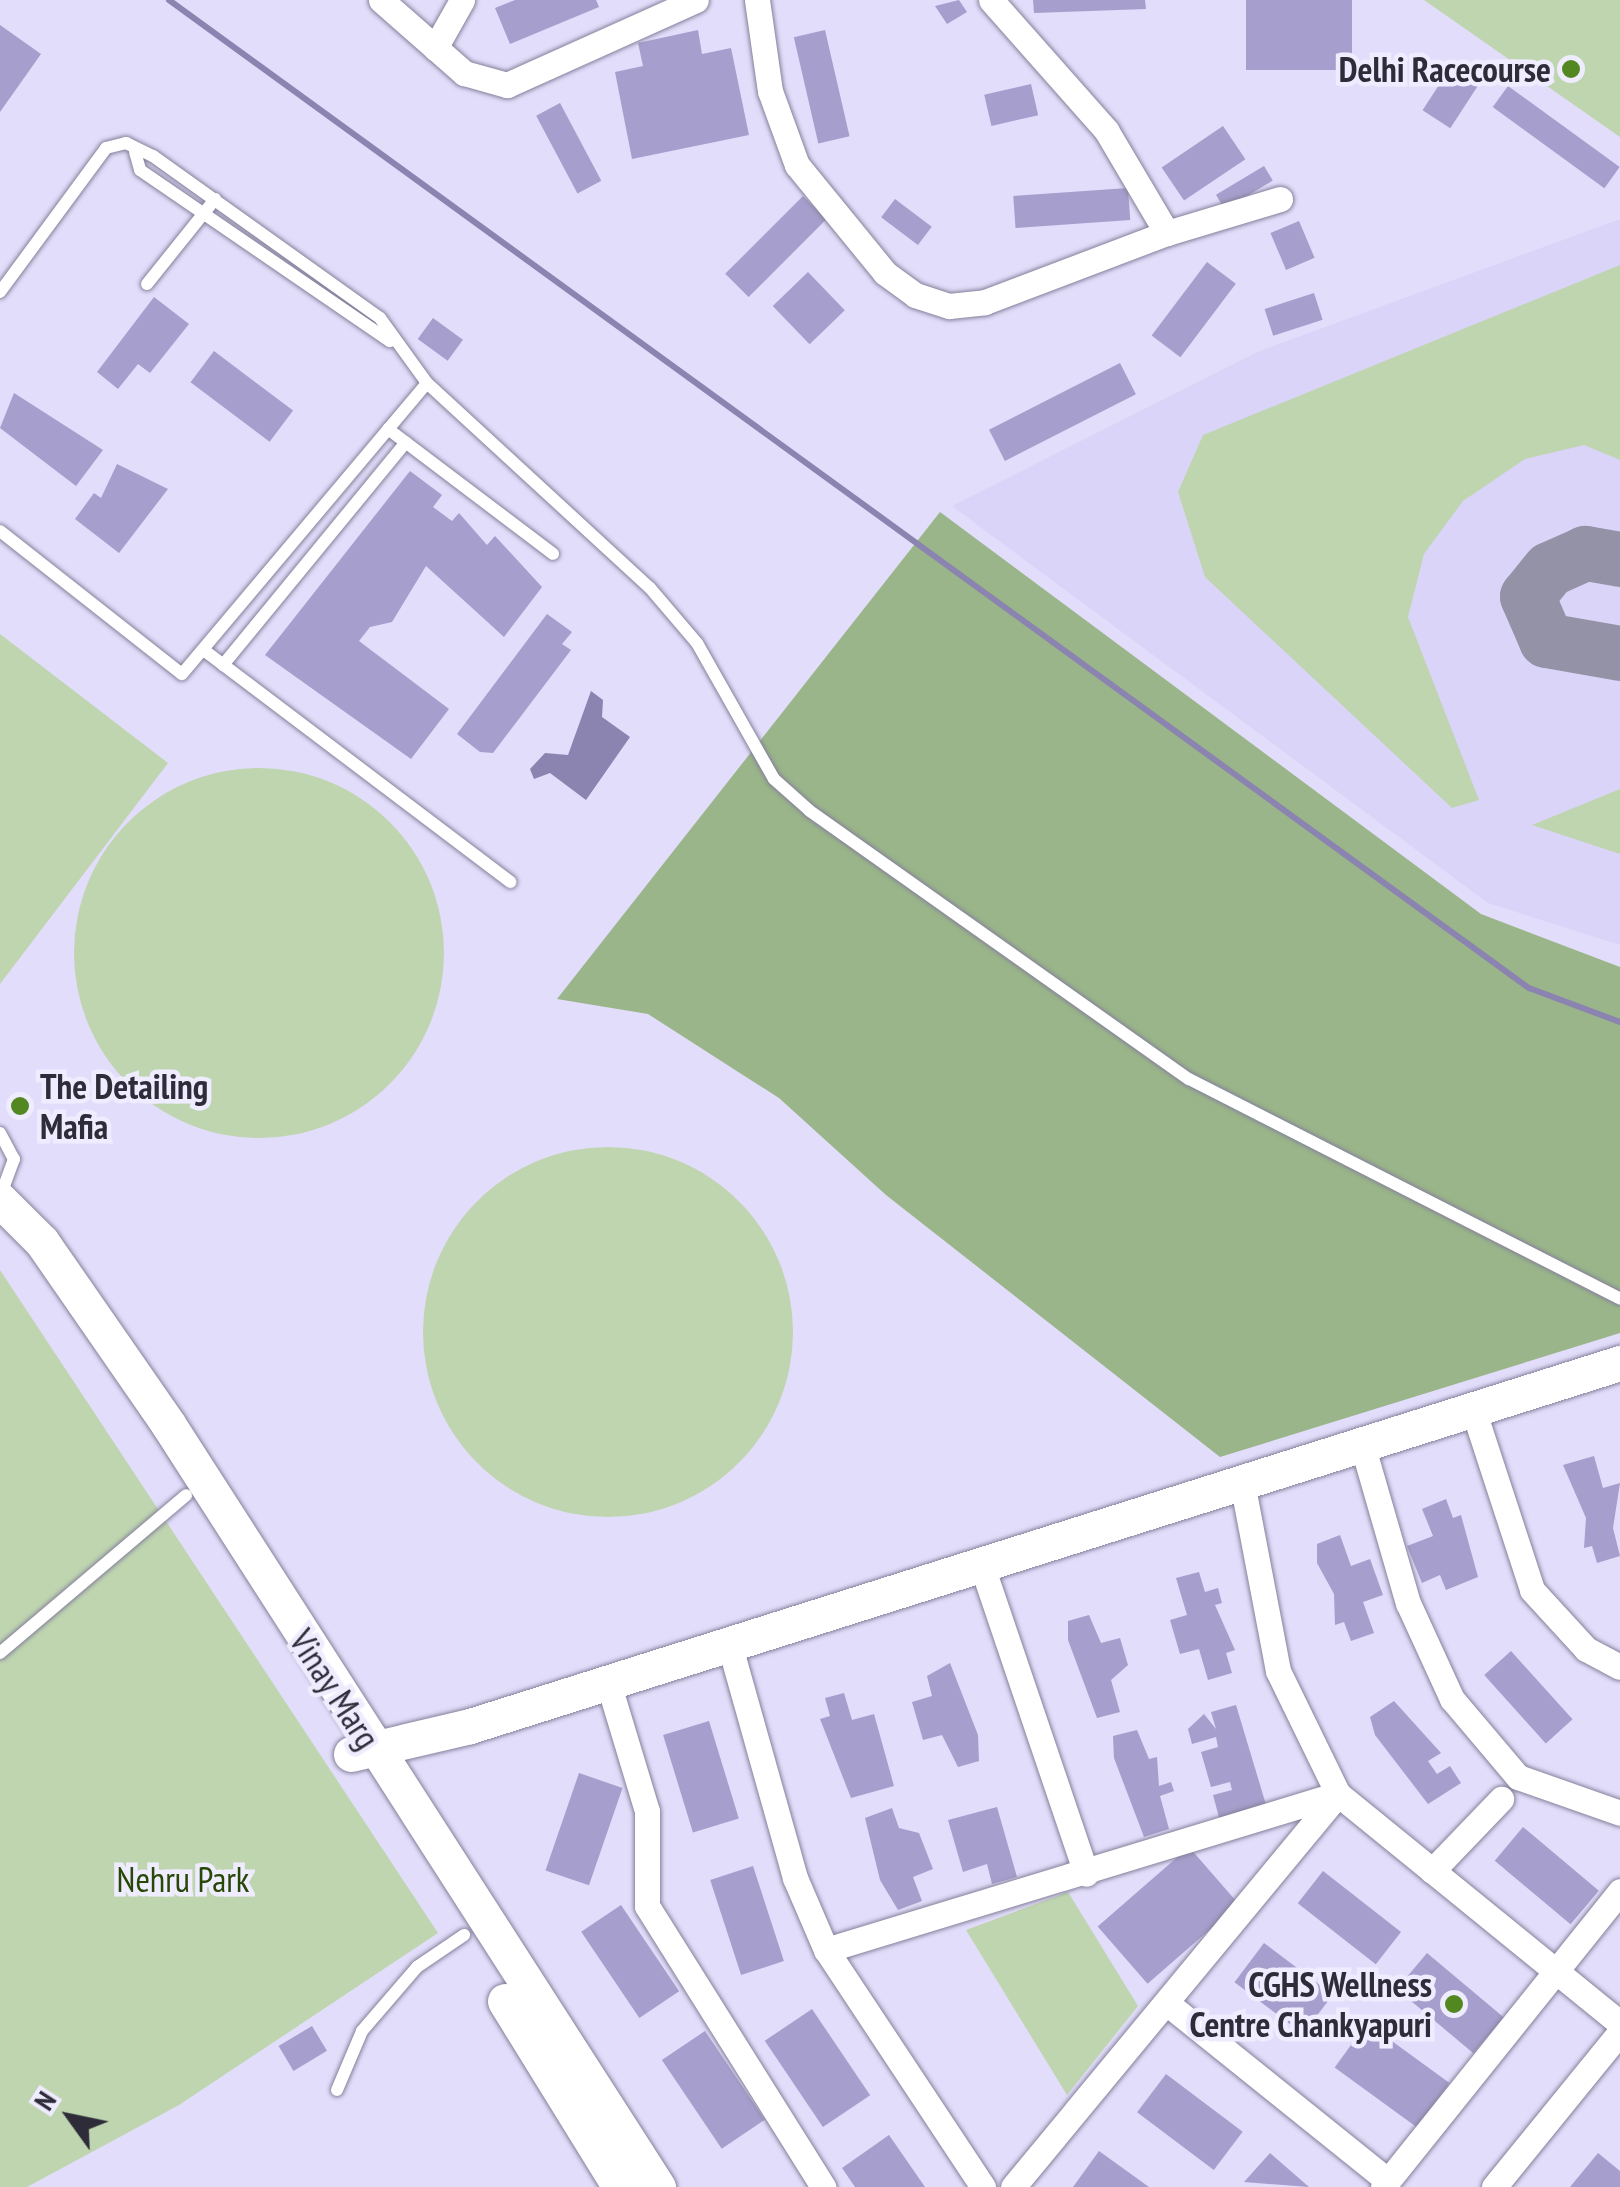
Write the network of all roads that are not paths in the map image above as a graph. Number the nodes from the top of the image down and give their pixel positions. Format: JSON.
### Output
{"nodes":[{"id":1,"x":381,"y":0,"type":"edge"},
{"id":2,"x":462,"y":0,"type":"edge"},
{"id":3,"x":696,"y":0,"type":"edge"},
{"id":4,"x":757,"y":0,"type":"edge"},
{"id":5,"x":991,"y":0,"type":"edge"},
{"id":6,"x":435,"y":48,"type":"junction"},
{"id":7,"x":135,"y":152,"type":"junction"},
{"id":8,"x":214,"y":199,"type":"junction"},
{"id":9,"x":1280,"y":199,"type":"dead end"},
{"id":10,"x":203,"y":214,"type":"junction"},
{"id":11,"x":1167,"y":233,"type":"junction"},
{"id":12,"x":148,"y":284,"type":"dead end"},
{"id":13,"x":0,"y":292,"type":"edge"},
{"id":14,"x":390,"y":342,"type":"junction"},
{"id":15,"x":426,"y":383,"type":"junction"},
{"id":16,"x":388,"y":429,"type":"junction"},
{"id":17,"x":406,"y":442,"type":"junction"},
{"id":18,"x":0,"y":531,"type":"edge"},
{"id":19,"x":553,"y":554,"type":"dead end"},
{"id":20,"x":205,"y":651,"type":"junction"},
{"id":21,"x":223,"y":665,"type":"junction"},
{"id":22,"x":510,"y":882,"type":"dead end"},
{"id":23,"x":0,"y":1133,"type":"edge"},
{"id":24,"x":0,"y":1199,"type":"edge"},
{"id":25,"x":0,"y":1232,"type":"edge"},
{"id":26,"x":1620,"y":1299,"type":"edge"},
{"id":27,"x":1620,"y":1362,"type":"edge"},
{"id":28,"x":1473,"y":1409,"type":"junction"},
{"id":29,"x":1362,"y":1444,"type":"junction"},
{"id":30,"x":1242,"y":1482,"type":"junction"},
{"id":31,"x":186,"y":1495,"type":"junction"},
{"id":32,"x":981,"y":1563,"type":"junction"},
{"id":33,"x":729,"y":1643,"type":"junction"},
{"id":34,"x":0,"y":1653,"type":"edge"},
{"id":35,"x":1620,"y":1666,"type":"edge"},
{"id":36,"x":608,"y":1682,"type":"junction"},
{"id":37,"x":362,"y":1751,"type":"junction"},
{"id":38,"x":1338,"y":1794,"type":"junction"},
{"id":39,"x":1500,"y":1800,"type":"dead end"},
{"id":40,"x":1620,"y":1812,"type":"edge"},
{"id":41,"x":1432,"y":1872,"type":"junction"},
{"id":42,"x":1086,"y":1874,"type":"junction"},
{"id":43,"x":1620,"y":1890,"type":"edge"},
{"id":44,"x":464,"y":1935,"type":"junction"},
{"id":45,"x":826,"y":1950,"type":"junction"},
{"id":46,"x":1554,"y":1970,"type":"junction"},
{"id":47,"x":1168,"y":2004,"type":"junction"},
{"id":48,"x":1620,"y":2023,"type":"edge"},
{"id":49,"x":1620,"y":2032,"type":"edge"},
{"id":50,"x":337,"y":2090,"type":"dead end"},
{"id":51,"x":1386,"y":2184,"type":"edge"},
{"id":52,"x":620,"y":2187,"type":"edge"},
{"id":53,"x":658,"y":2187,"type":"edge"},
{"id":54,"x":823,"y":2187,"type":"edge"},
{"id":55,"x":983,"y":2187,"type":"edge"},
{"id":56,"x":1012,"y":2187,"type":"edge"},
{"id":57,"x":1494,"y":2187,"type":"edge"}],
"edges":[{"from":1,"to":6,"type":"street"},
{"from":2,"to":6,"type":"street"},
{"from":3,"to":6,"type":"street"},
{"from":4,"to":11,"type":"street"},
{"from":5,"to":11,"type":"street"},
{"from":7,"to":8,"type":"lane"},
{"from":7,"to":10,"type":"lane"},
{"from":7,"to":13,"type":"lane"},
{"from":8,"to":10,"type":"lane"},
{"from":8,"to":14,"type":"lane"},
{"from":9,"to":11,"type":"street"},
{"from":10,"to":12,"type":"lane"},
{"from":10,"to":14,"type":"lane"},
{"from":14,"to":15,"type":"lane"},
{"from":15,"to":16,"type":"lane"},
{"from":15,"to":26,"type":"lane"},
{"from":16,"to":17,"type":"lane"},
{"from":16,"to":20,"type":"lane"},
{"from":17,"to":19,"type":"lane"},
{"from":17,"to":21,"type":"lane"},
{"from":18,"to":20,"type":"lane"},
{"from":20,"to":21,"type":"lane"},
{"from":21,"to":22,"type":"lane"},
{"from":23,"to":24,"type":"lane"},
{"from":24,"to":37,"type":"main road","name":"Vinay Marg"},
{"from":25,"to":31,"type":"main road","name":"Vinay Marg"},
{"from":27,"to":28,"type":"main road"},
{"from":28,"to":29,"type":"main road"},
{"from":28,"to":35,"type":"street"},
{"from":29,"to":30,"type":"main road"},
{"from":29,"to":40,"type":"street"},
{"from":30,"to":32,"type":"main road"},
{"from":30,"to":38,"type":"street"},
{"from":31,"to":34,"type":"lane"},
{"from":31,"to":37,"type":"main road","name":"Vinay Marg"},
{"from":32,"to":33,"type":"main road"},
{"from":32,"to":42,"type":"street"},
{"from":33,"to":36,"type":"main road"},
{"from":33,"to":45,"type":"street"},
{"from":36,"to":37,"type":"main road"},
{"from":36,"to":54,"type":"street"},
{"from":37,"to":44,"type":"main road","name":"Vinay Marg"},
{"from":37,"to":53,"type":"main road","name":"Vinay Marg"},
{"from":38,"to":41,"type":"street"},
{"from":38,"to":42,"type":"street"},
{"from":38,"to":47,"type":"street"},
{"from":39,"to":41,"type":"street"},
{"from":41,"to":46,"type":"street"},
{"from":42,"to":45,"type":"street"},
{"from":43,"to":46,"type":"street"},
{"from":44,"to":50,"type":"lane"},
{"from":44,"to":52,"type":"main road","name":"Vinay Marg"},
{"from":45,"to":55,"type":"street"},
{"from":46,"to":48,"type":"street"},
{"from":46,"to":51,"type":"street"},
{"from":47,"to":51,"type":"street"},
{"from":47,"to":56,"type":"street"},
{"from":49,"to":57,"type":"street"}]}
